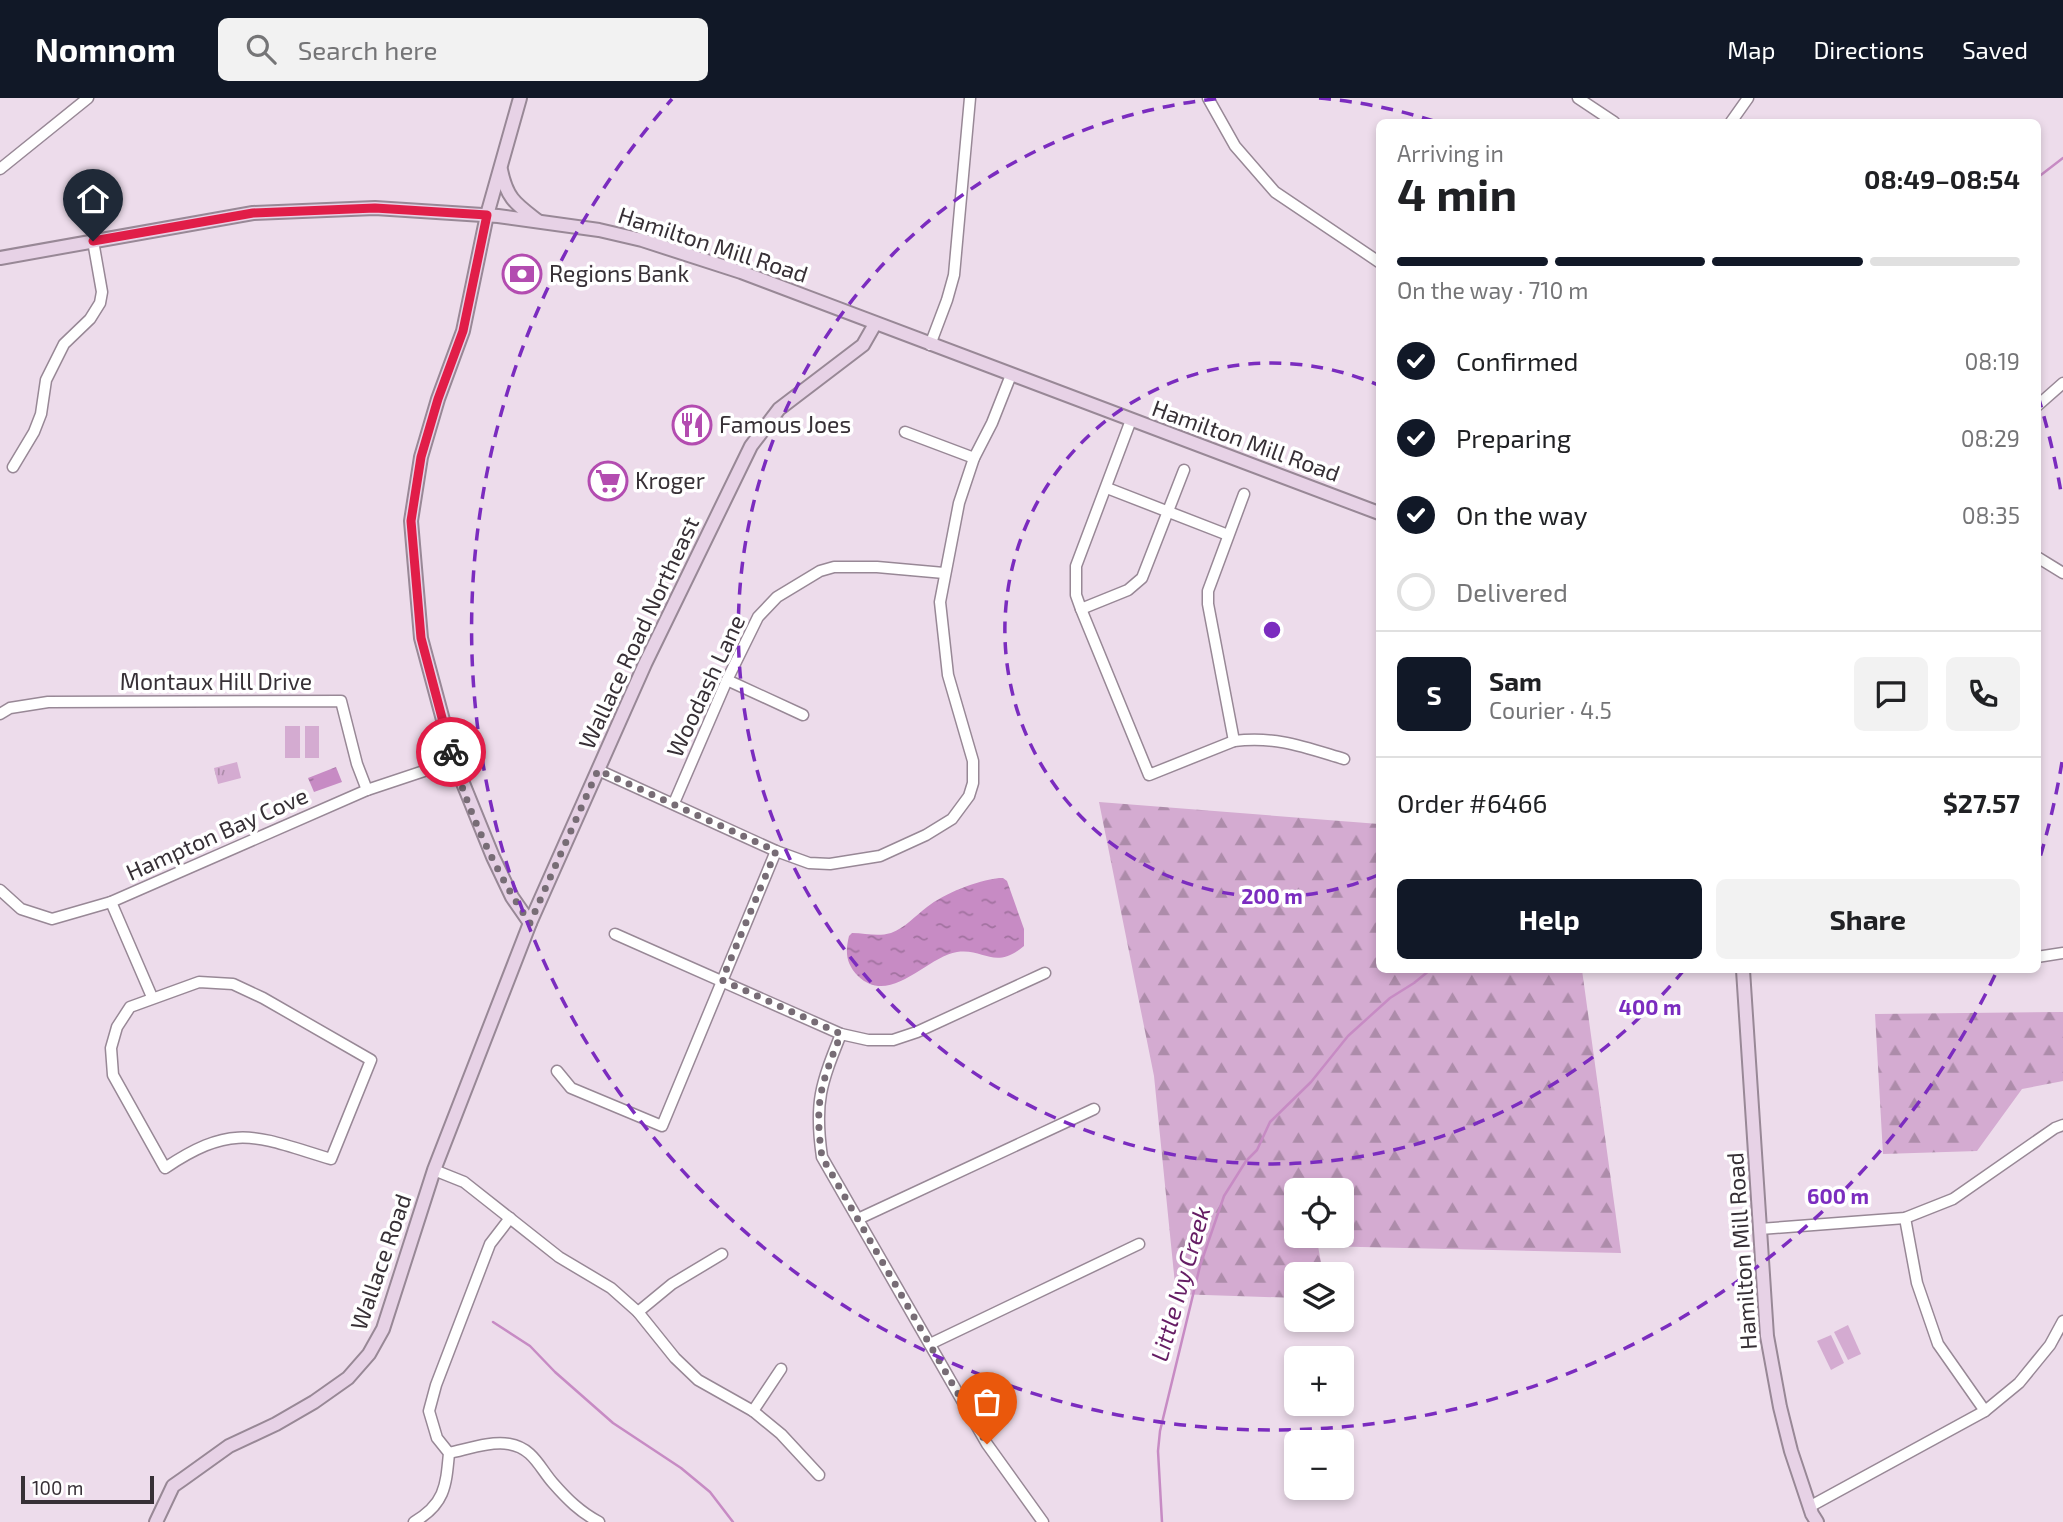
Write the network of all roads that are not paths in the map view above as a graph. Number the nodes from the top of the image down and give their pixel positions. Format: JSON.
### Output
{"nodes":[{"id":1,"x":88,"y":98,"type":"edge"},
{"id":2,"x":520,"y":98,"type":"edge"},
{"id":3,"x":971,"y":98,"type":"edge"},
{"id":4,"x":1209,"y":98,"type":"edge"},
{"id":5,"x":1578,"y":98,"type":"edge"},
{"id":6,"x":1748,"y":98,"type":"edge"},
{"id":7,"x":1610,"y":119,"type":"edge"},
{"id":8,"x":1733,"y":119,"type":"edge"},
{"id":9,"x":0,"y":169,"type":"edge"},
{"id":10,"x":501,"y":169,"type":"junction"},
{"id":11,"x":487,"y":215,"type":"junction"},
{"id":12,"x":539,"y":221,"type":"junction"},
{"id":13,"x":93,"y":241,"type":"junction"},
{"id":14,"x":0,"y":258,"type":"edge"},
{"id":15,"x":1376,"y":259,"type":"edge"},
{"id":16,"x":875,"y":324,"type":"junction"},
{"id":17,"x":930,"y":345,"type":"junction"},
{"id":18,"x":1011,"y":375,"type":"junction"},
{"id":19,"x":2063,"y":383,"type":"edge"},
{"id":20,"x":2041,"y":402,"type":"edge"},
{"id":21,"x":1131,"y":420,"type":"junction"},
{"id":22,"x":905,"y":432,"type":"dead end"},
{"id":23,"x":975,"y":458,"type":"junction"},
{"id":24,"x":13,"y":467,"type":"dead end"},
{"id":25,"x":1184,"y":470,"type":"dead end"},
{"id":26,"x":1107,"y":488,"type":"junction"},
{"id":27,"x":1244,"y":494,"type":"dead end"},
{"id":28,"x":1169,"y":512,"type":"junction"},
{"id":29,"x":1376,"y":512,"type":"edge"},
{"id":30,"x":1228,"y":535,"type":"junction"},
{"id":31,"x":2041,"y":559,"type":"edge"},
{"id":32,"x":944,"y":573,"type":"junction"},
{"id":33,"x":2063,"y":573,"type":"edge"},
{"id":34,"x":1081,"y":609,"type":"junction"},
{"id":35,"x":727,"y":680,"type":"junction"},
{"id":36,"x":0,"y":714,"type":"edge"},
{"id":37,"x":803,"y":715,"type":"dead end"},
{"id":38,"x":1234,"y":741,"type":"junction"},
{"id":39,"x":1344,"y":759,"type":"dead end"},
{"id":40,"x":454,"y":761,"type":"junction"},
{"id":41,"x":598,"y":770,"type":"junction"},
{"id":42,"x":367,"y":790,"type":"junction"},
{"id":43,"x":674,"y":803,"type":"junction"},
{"id":44,"x":776,"y":851,"type":"junction"},
{"id":45,"x":0,"y":890,"type":"edge"},
{"id":46,"x":111,"y":902,"type":"junction"},
{"id":47,"x":530,"y":923,"type":"junction"},
{"id":48,"x":615,"y":934,"type":"dead end"},
{"id":49,"x":2063,"y":953,"type":"edge"},
{"id":50,"x":2041,"y":956,"type":"edge"},
{"id":51,"x":1045,"y":973,"type":"dead end"},
{"id":52,"x":1743,"y":973,"type":"edge"},
{"id":53,"x":722,"y":980,"type":"junction"},
{"id":54,"x":152,"y":997,"type":"junction"},
{"id":55,"x":841,"y":1034,"type":"junction"},
{"id":56,"x":557,"y":1071,"type":"dead end"},
{"id":57,"x":1094,"y":1109,"type":"dead end"},
{"id":58,"x":2063,"y":1125,"type":"edge"},
{"id":59,"x":434,"y":1170,"type":"junction"},
{"id":60,"x":510,"y":1218,"type":"junction"},
{"id":61,"x":1905,"y":1218,"type":"junction"},
{"id":62,"x":858,"y":1219,"type":"junction"},
{"id":63,"x":1760,"y":1229,"type":"junction"},
{"id":64,"x":1139,"y":1244,"type":"dead end"},
{"id":65,"x":722,"y":1254,"type":"dead end"},
{"id":66,"x":638,"y":1312,"type":"junction"},
{"id":67,"x":2063,"y":1321,"type":"edge"},
{"id":68,"x":930,"y":1344,"type":"junction"},
{"id":69,"x":781,"y":1369,"type":"dead end"},
{"id":70,"x":753,"y":1411,"type":"junction"},
{"id":71,"x":1985,"y":1411,"type":"junction"},
{"id":72,"x":449,"y":1453,"type":"junction"},
{"id":73,"x":819,"y":1475,"type":"dead end"},
{"id":74,"x":1810,"y":1507,"type":"junction"},
{"id":75,"x":156,"y":1522,"type":"edge"},
{"id":76,"x":414,"y":1522,"type":"edge"},
{"id":77,"x":599,"y":1522,"type":"edge"},
{"id":78,"x":1043,"y":1522,"type":"edge"},
{"id":79,"x":1817,"y":1522,"type":"edge"}],
"edges":[{"from":1,"to":9,"type":"street"},
{"from":2,"to":10,"type":"street"},
{"from":3,"to":17,"type":"street"},
{"from":4,"to":15,"type":"street"},
{"from":5,"to":7,"type":"street"},
{"from":6,"to":8,"type":"street"},
{"from":10,"to":11,"type":"street"},
{"from":10,"to":12,"type":"street"},
{"from":11,"to":12,"type":"street","name":"Hamilton Mill Road"},
{"from":11,"to":13,"type":"street","name":"Hamilton Mill Road"},
{"from":11,"to":40,"type":"street"},
{"from":12,"to":16,"type":"street","name":"Hamilton Mill Road"},
{"from":13,"to":14,"type":"street","name":"Hamilton Mill Road"},
{"from":13,"to":24,"type":"street"},
{"from":16,"to":17,"type":"street","name":"Hamilton Mill Road"},
{"from":16,"to":41,"type":"street","name":"Wallace Road Northeast"},
{"from":17,"to":18,"type":"street","name":"Hamilton Mill Road"},
{"from":18,"to":21,"type":"street","name":"Hamilton Mill Road"},
{"from":18,"to":23,"type":"street"},
{"from":19,"to":20,"type":"street"},
{"from":21,"to":26,"type":"street"},
{"from":21,"to":29,"type":"street","name":"Hamilton Mill Road"},
{"from":22,"to":23,"type":"street"},
{"from":23,"to":32,"type":"street"},
{"from":25,"to":28,"type":"street"},
{"from":26,"to":28,"type":"street"},
{"from":26,"to":34,"type":"street"},
{"from":27,"to":30,"type":"street"},
{"from":28,"to":30,"type":"street"},
{"from":28,"to":34,"type":"street"},
{"from":30,"to":38,"type":"street"},
{"from":31,"to":33,"type":"street"},
{"from":32,"to":35,"type":"street","name":"Woodash Lane"},
{"from":32,"to":44,"type":"street"},
{"from":34,"to":38,"type":"street"},
{"from":35,"to":37,"type":"street"},
{"from":35,"to":43,"type":"street","name":"Woodash Lane"},
{"from":36,"to":42,"type":"street","name":"Montaux Hill Drive"},
{"from":38,"to":39,"type":"street"},
{"from":40,"to":42,"type":"street","name":"Hampton Bay Cove"},
{"from":40,"to":47,"type":"street"},
{"from":41,"to":43,"type":"street"},
{"from":41,"to":47,"type":"street","name":"Wallace Road Northeast"},
{"from":42,"to":46,"type":"street","name":"Hampton Bay Cove"},
{"from":43,"to":44,"type":"street"},
{"from":44,"to":53,"type":"street"},
{"from":45,"to":46,"type":"street","name":"Hampton Bay Cove"},
{"from":46,"to":54,"type":"street"},
{"from":47,"to":59,"type":"street","name":"Wallace Road"},
{"from":48,"to":53,"type":"street"},
{"from":49,"to":50,"type":"street"},
{"from":51,"to":55,"type":"street"},
{"from":52,"to":63,"type":"street","name":"Hamilton Mill Road"},
{"from":53,"to":55,"type":"street"},
{"from":53,"to":56,"type":"street"},
{"from":54,"to":54,"type":"street"},
{"from":55,"to":62,"type":"street"},
{"from":57,"to":62,"type":"street"},
{"from":58,"to":61,"type":"street"},
{"from":59,"to":60,"type":"street"},
{"from":59,"to":75,"type":"street","name":"Wallace Road"},
{"from":60,"to":66,"type":"street"},
{"from":60,"to":72,"type":"street"},
{"from":61,"to":63,"type":"street"},
{"from":61,"to":71,"type":"street"},
{"from":62,"to":68,"type":"street"},
{"from":63,"to":74,"type":"street","name":"Hamilton Mill Road"},
{"from":64,"to":68,"type":"street"},
{"from":65,"to":66,"type":"street"},
{"from":66,"to":70,"type":"street"},
{"from":67,"to":71,"type":"street"},
{"from":68,"to":78,"type":"street"},
{"from":69,"to":70,"type":"street"},
{"from":70,"to":73,"type":"street"},
{"from":71,"to":74,"type":"street"},
{"from":72,"to":76,"type":"street"},
{"from":72,"to":77,"type":"street"},
{"from":74,"to":79,"type":"street","name":"Hamilton Mill Road"}]}
